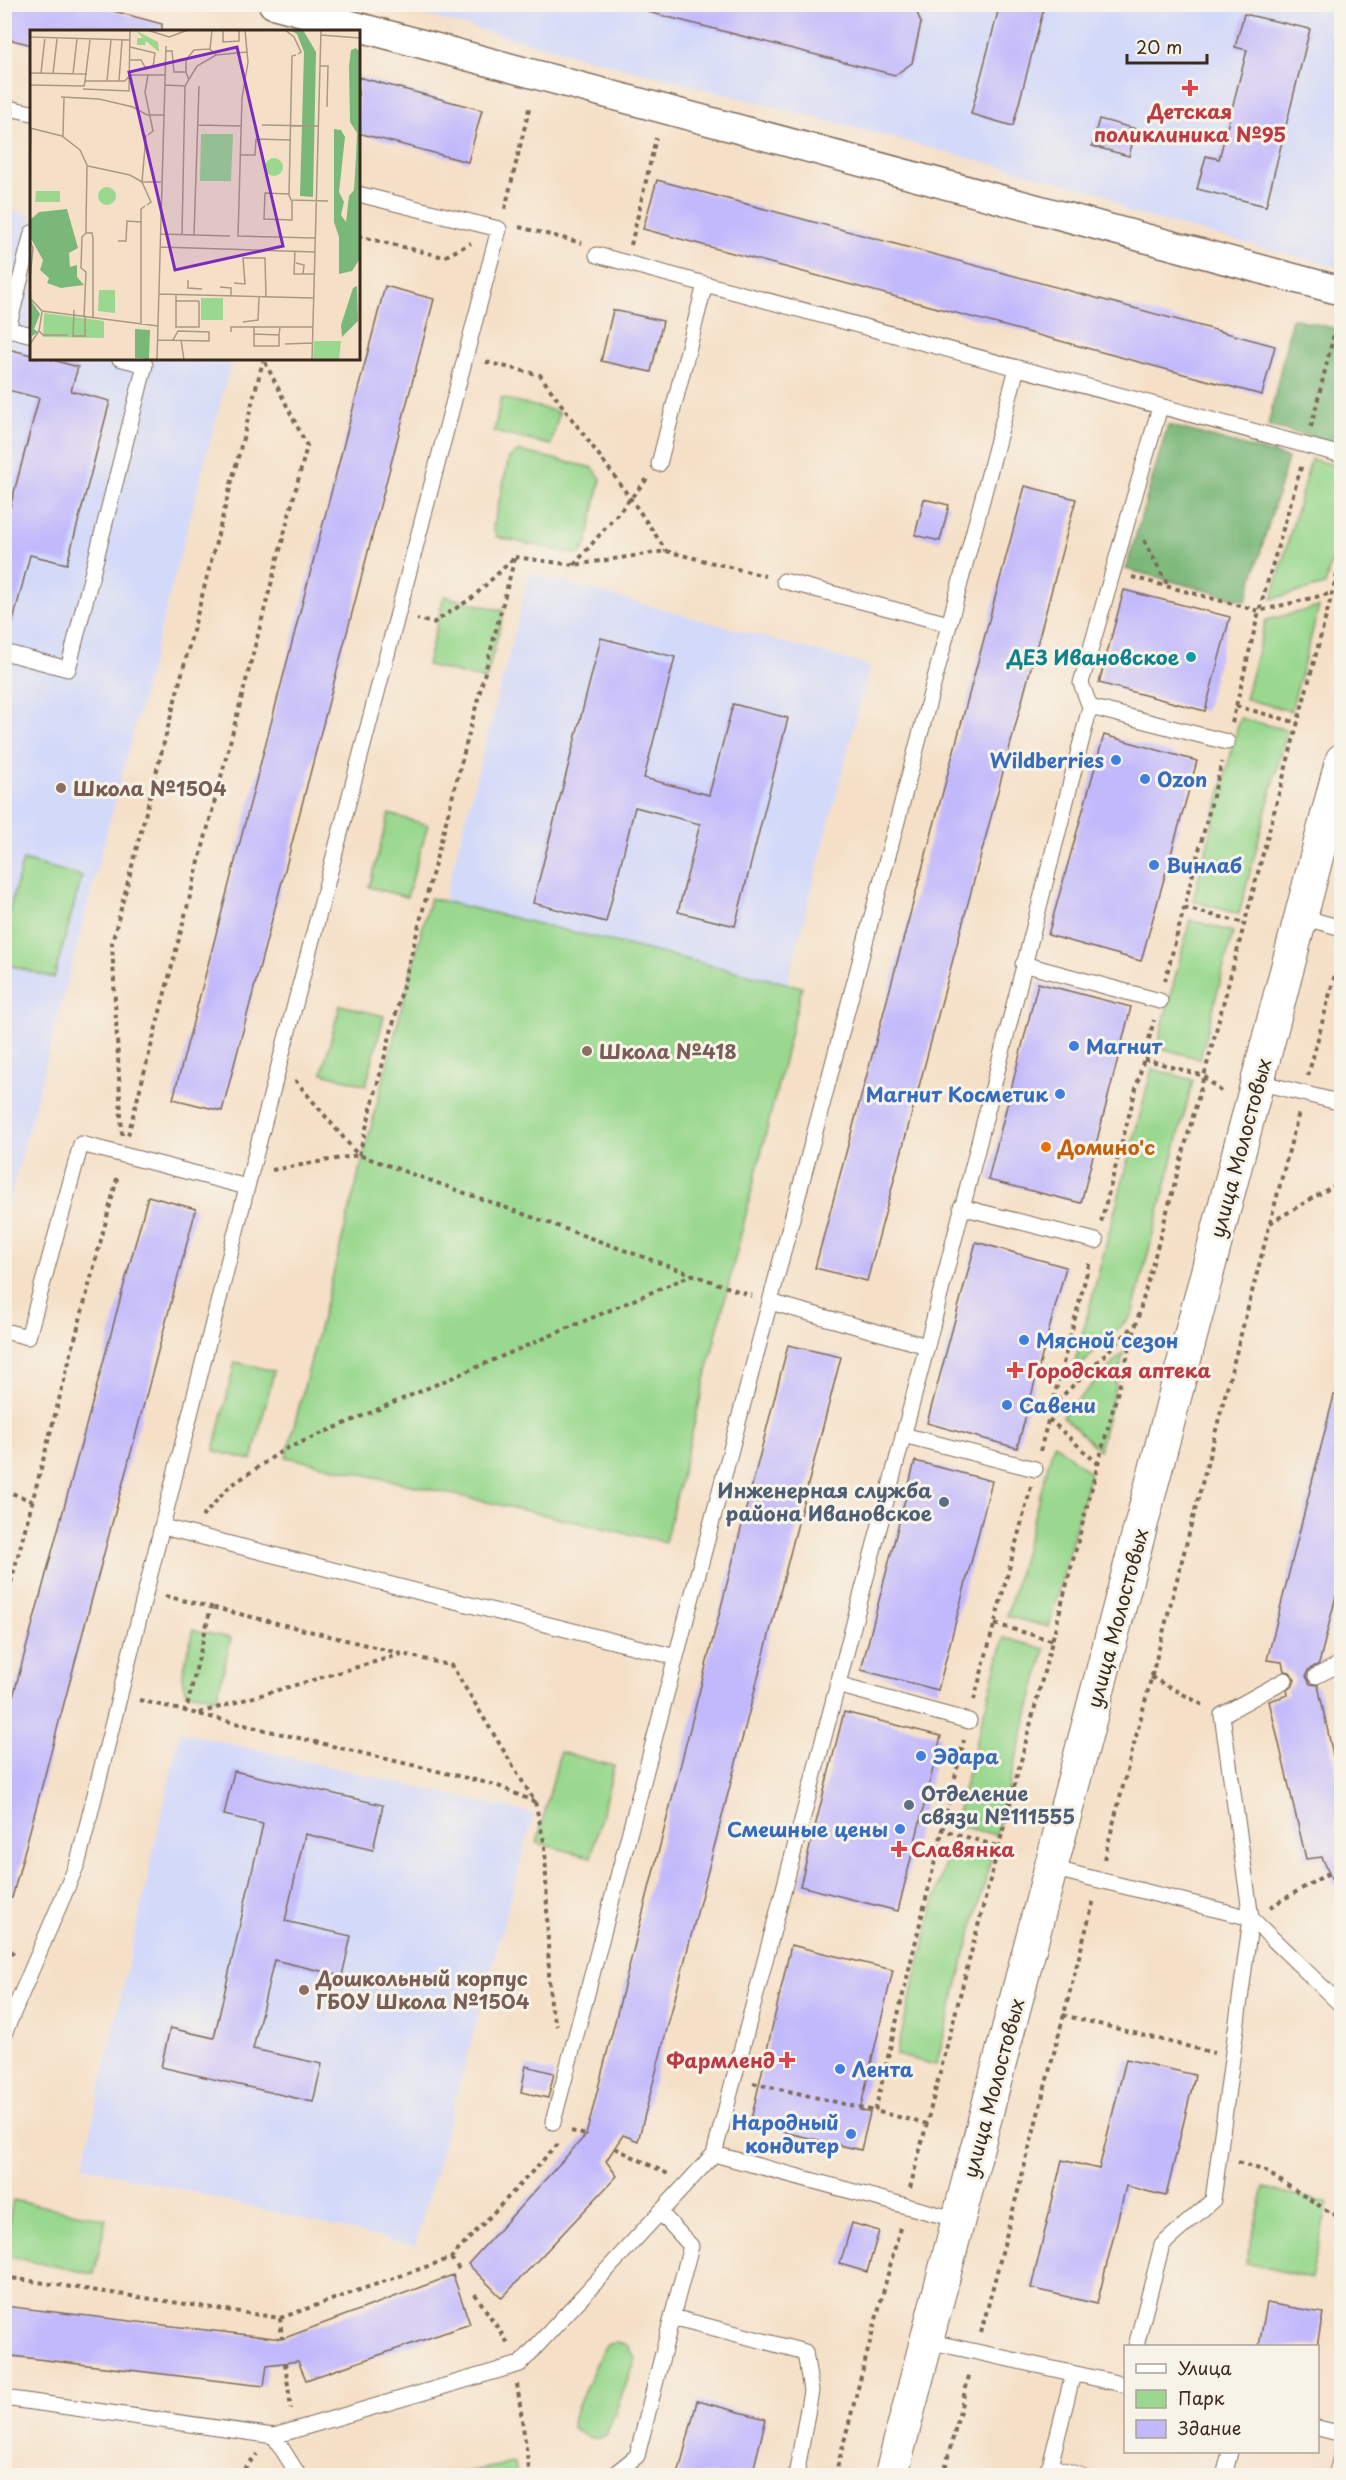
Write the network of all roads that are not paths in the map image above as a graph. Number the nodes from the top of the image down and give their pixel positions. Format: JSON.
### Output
{"nodes":[{"id":1,"x":273,"y":4,"type":"edge"},
{"id":2,"x":4,"y":107,"type":"edge"},
{"id":3,"x":30,"y":113,"type":"edge"},
{"id":4,"x":360,"y":194,"type":"edge"},
{"id":5,"x":30,"y":240,"type":"edge"},
{"id":6,"x":597,"y":255,"type":"dead end"},
{"id":7,"x":705,"y":284,"type":"junction"},
{"id":8,"x":1341,"y":291,"type":"edge"},
{"id":9,"x":6,"y":329,"type":"edge"},
{"id":10,"x":30,"y":335,"type":"edge"},
{"id":11,"x":126,"y":360,"type":"edge"},
{"id":12,"x":1017,"y":368,"type":"junction"},
{"id":13,"x":1160,"y":406,"type":"junction"},
{"id":14,"x":1341,"y":455,"type":"edge"},
{"id":15,"x":659,"y":464,"type":"road end"},
{"id":16,"x":784,"y":581,"type":"road end"},
{"id":17,"x":949,"y":624,"type":"junction"},
{"id":18,"x":4,"y":652,"type":"edge"},
{"id":19,"x":1090,"y":707,"type":"junction"},
{"id":20,"x":1227,"y":742,"type":"dead end"},
{"id":21,"x":1341,"y":760,"type":"edge"},
{"id":22,"x":1300,"y":917,"type":"junction"},
{"id":23,"x":1341,"y":928,"type":"edge"},
{"id":24,"x":1023,"y":964,"type":"junction"},
{"id":25,"x":1160,"y":1001,"type":"dead end"},
{"id":26,"x":1258,"y":1082,"type":"junction"},
{"id":27,"x":1341,"y":1103,"type":"edge"},
{"id":28,"x":249,"y":1180,"type":"junction"},
{"id":29,"x":961,"y":1207,"type":"junction"},
{"id":30,"x":1096,"y":1241,"type":"dead end"},
{"id":31,"x":770,"y":1302,"type":"junction"},
{"id":32,"x":4,"y":1331,"type":"edge"},
{"id":33,"x":927,"y":1346,"type":"junction"},
{"id":34,"x":903,"y":1435,"type":"junction"},
{"id":35,"x":1035,"y":1469,"type":"dead end"},
{"id":36,"x":164,"y":1527,"type":"junction"},
{"id":37,"x":676,"y":1657,"type":"junction"},
{"id":38,"x":1341,"y":1663,"type":"edge"},
{"id":39,"x":1316,"y":1676,"type":"dead end"},
{"id":40,"x":1286,"y":1680,"type":"dead end"},
{"id":41,"x":837,"y":1685,"type":"junction"},
{"id":42,"x":969,"y":1721,"type":"dead end"},
{"id":43,"x":1051,"y":1868,"type":"junction"},
{"id":44,"x":1251,"y":1917,"type":"junction"},
{"id":45,"x":1341,"y":2006,"type":"edge"},
{"id":46,"x":4,"y":2034,"type":"edge"},
{"id":47,"x":553,"y":2122,"type":"dead end"},
{"id":48,"x":714,"y":2154,"type":"junction"},
{"id":49,"x":660,"y":2212,"type":"junction"},
{"id":50,"x":958,"y":2220,"type":"junction"},
{"id":51,"x":672,"y":2318,"type":"junction"},
{"id":52,"x":927,"y":2341,"type":"junction"},
{"id":53,"x":1136,"y":2345,"type":"edge"},
{"id":54,"x":1073,"y":2374,"type":"junction"},
{"id":55,"x":1124,"y":2385,"type":"edge"},
{"id":56,"x":4,"y":2398,"type":"edge"},
{"id":57,"x":1319,"y":2428,"type":"edge"},
{"id":58,"x":1341,"y":2433,"type":"edge"},
{"id":59,"x":274,"y":2436,"type":"junction"},
{"id":60,"x":1230,"y":2453,"type":"edge"},
{"id":61,"x":1341,"y":2453,"type":"edge"},
{"id":62,"x":1046,"y":2471,"type":"edge"},
{"id":63,"x":299,"y":2475,"type":"edge"},
{"id":64,"x":612,"y":2475,"type":"edge"},
{"id":65,"x":796,"y":2475,"type":"edge"},
{"id":66,"x":891,"y":2475,"type":"edge"},
{"id":67,"x":1082,"y":2475,"type":"edge"},
{"id":68,"x":1224,"y":2475,"type":"edge"},
{"id":69,"x":1336,"y":2475,"type":"edge"}],
"edges":[{"from":1,"to":8,"type":"street"},
{"from":2,"to":3,"type":"lane"},
{"from":4,"to":28,"type":"lane"},
{"from":5,"to":9,"type":"lane"},
{"from":6,"to":7,"type":"lane"},
{"from":7,"to":12,"type":"lane"},
{"from":7,"to":15,"type":"lane"},
{"from":9,"to":10,"type":"lane"},
{"from":11,"to":18,"type":"lane"},
{"from":12,"to":13,"type":"lane"},
{"from":12,"to":17,"type":"lane"},
{"from":13,"to":14,"type":"lane"},
{"from":13,"to":19,"type":"lane"},
{"from":16,"to":17,"type":"lane"},
{"from":17,"to":31,"type":"lane"},
{"from":19,"to":20,"type":"lane"},
{"from":19,"to":24,"type":"lane"},
{"from":21,"to":22,"type":"street","name":"улица Молостовых"},
{"from":22,"to":23,"type":"lane"},
{"from":22,"to":26,"type":"street","name":"улица Молостовых"},
{"from":24,"to":25,"type":"lane"},
{"from":24,"to":29,"type":"lane"},
{"from":26,"to":27,"type":"lane"},
{"from":26,"to":43,"type":"street","name":"улица Молостовых"},
{"from":28,"to":32,"type":"lane"},
{"from":28,"to":36,"type":"lane"},
{"from":29,"to":30,"type":"lane"},
{"from":29,"to":33,"type":"lane"},
{"from":31,"to":33,"type":"lane"},
{"from":31,"to":37,"type":"lane"},
{"from":33,"to":34,"type":"lane"},
{"from":34,"to":35,"type":"lane"},
{"from":34,"to":41,"type":"lane"},
{"from":36,"to":37,"type":"lane"},
{"from":36,"to":46,"type":"lane"},
{"from":37,"to":47,"type":"lane"},
{"from":38,"to":39,"type":"lane"},
{"from":40,"to":44,"type":"lane"},
{"from":41,"to":42,"type":"lane"},
{"from":41,"to":48,"type":"lane"},
{"from":43,"to":44,"type":"lane"},
{"from":43,"to":50,"type":"street","name":"улица Молостовых"},
{"from":44,"to":45,"type":"lane"},
{"from":44,"to":53,"type":"lane"},
{"from":48,"to":49,"type":"lane"},
{"from":48,"to":50,"type":"lane"},
{"from":49,"to":51,"type":"lane"},
{"from":49,"to":59,"type":"lane"},
{"from":50,"to":52,"type":"street","name":"улица Молостовых"},
{"from":51,"to":64,"type":"lane"},
{"from":51,"to":65,"type":"lane"},
{"from":52,"to":54,"type":"lane"},
{"from":52,"to":66,"type":"street","name":"улица Молостовых"},
{"from":54,"to":55,"type":"lane"},
{"from":54,"to":62,"type":"lane"},
{"from":56,"to":59,"type":"lane"},
{"from":57,"to":58,"type":"lane"},
{"from":59,"to":63,"type":"lane"},
{"from":60,"to":68,"type":"lane"},
{"from":61,"to":69,"type":"lane"},
{"from":62,"to":67,"type":"lane"}]}
